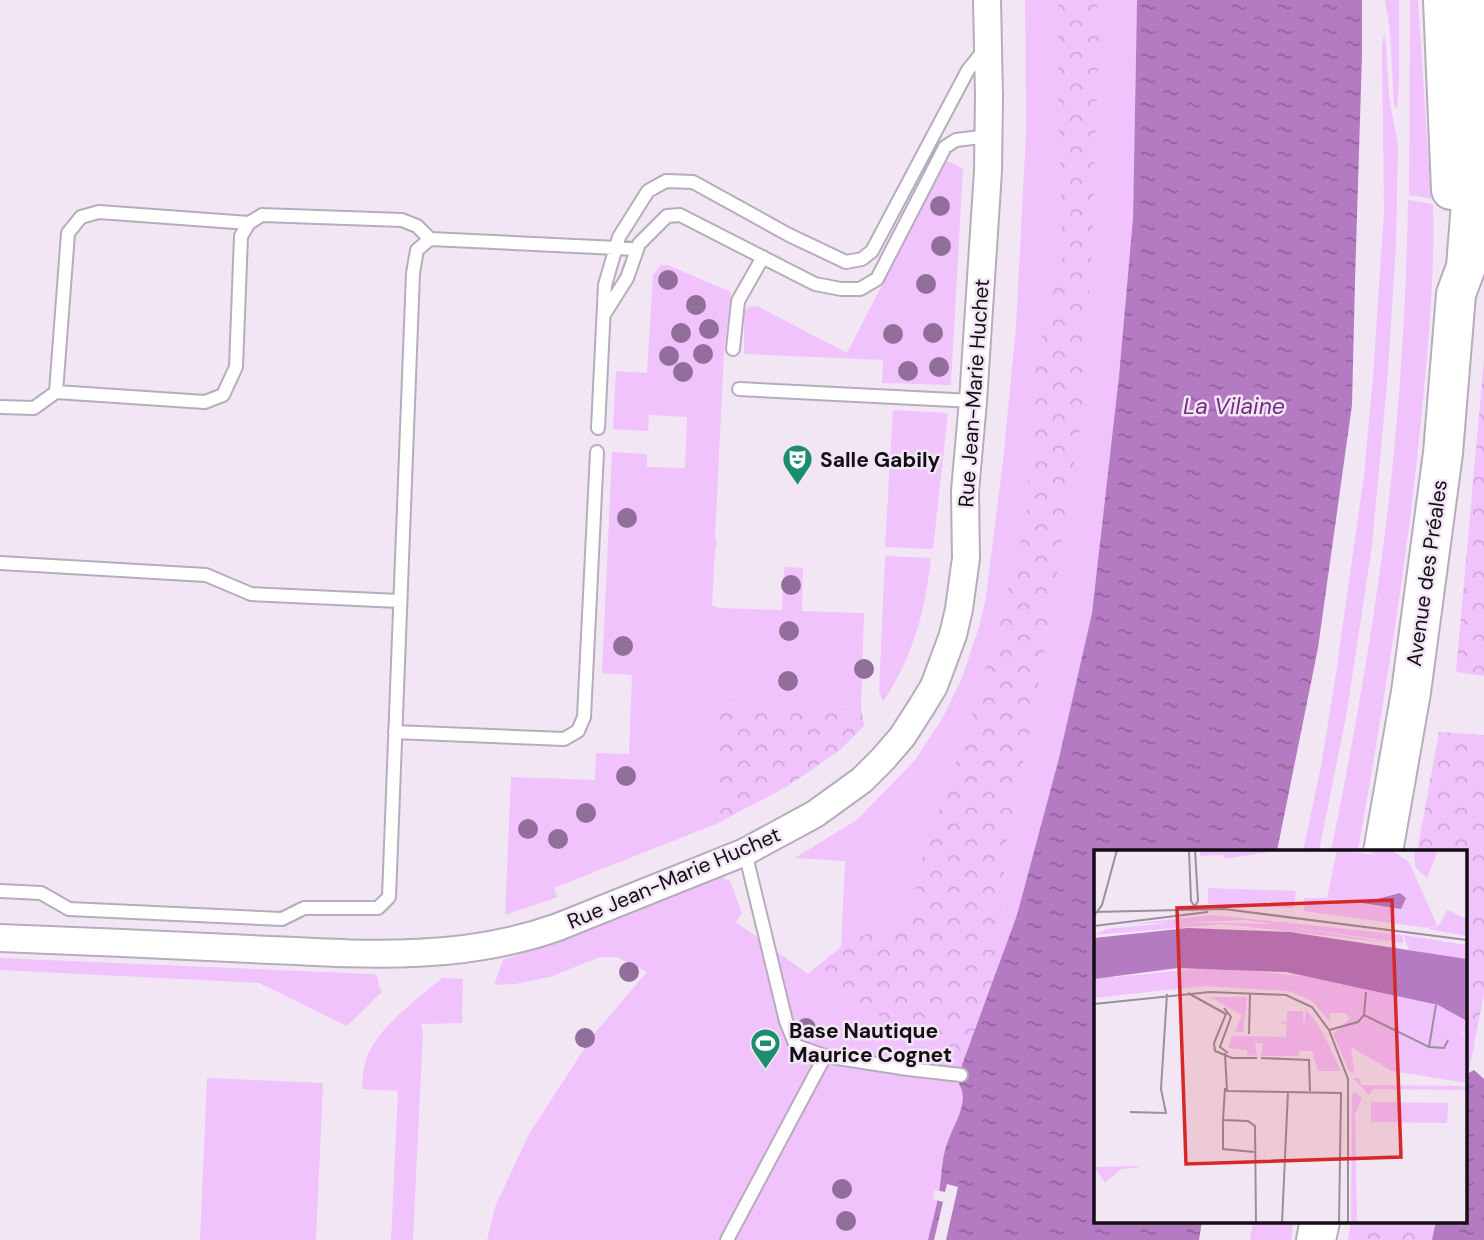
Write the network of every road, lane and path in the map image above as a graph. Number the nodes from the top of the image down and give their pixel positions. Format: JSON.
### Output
{"nodes":[{"id":1,"x":987,"y":0,"type":"edge"},
{"id":2,"x":1443,"y":0,"type":"edge"},
{"id":3,"x":1481,"y":0,"type":"edge"},
{"id":4,"x":988,"y":46,"type":"junction"},
{"id":5,"x":989,"y":136,"type":"junction"},
{"id":6,"x":249,"y":223,"type":"junction"},
{"id":7,"x":429,"y":239,"type":"junction"},
{"id":8,"x":616,"y":248,"type":"junction"},
{"id":9,"x":637,"y":249,"type":"junction"},
{"id":10,"x":763,"y":257,"type":"junction"},
{"id":11,"x":1456,"y":293,"type":"junction"},
{"id":12,"x":603,"y":317,"type":"junction"},
{"id":13,"x":733,"y":349,"type":"dead end"},
{"id":14,"x":740,"y":389,"type":"dead end"},
{"id":15,"x":56,"y":392,"type":"junction"},
{"id":16,"x":973,"y":401,"type":"junction"},
{"id":17,"x":0,"y":407,"type":"edge"},
{"id":18,"x":598,"y":428,"type":"dead end"},
{"id":19,"x":597,"y":452,"type":"dead end"},
{"id":20,"x":0,"y":563,"type":"edge"},
{"id":21,"x":399,"y":601,"type":"junction"},
{"id":22,"x":395,"y":732,"type":"junction"},
{"id":23,"x":1383,"y":850,"type":"edge"},
{"id":24,"x":745,"y":852,"type":"junction"},
{"id":25,"x":0,"y":891,"type":"edge"},
{"id":26,"x":0,"y":937,"type":"edge"},
{"id":27,"x":825,"y":1056,"type":"junction"},
{"id":28,"x":961,"y":1075,"type":"dead end"},
{"id":29,"x":1320,"y":1222,"type":"edge"},
{"id":30,"x":727,"y":1240,"type":"edge"},
{"id":31,"x":1316,"y":1240,"type":"edge"}],
"edges":[{"from":1,"to":4,"type":"street","name":"Rue Jean-Marie Huchet"},
{"from":2,"to":11,"type":"main road","name":"Avenue des Préales"},
{"from":3,"to":11,"type":"main road","name":"Avenue des Préales"},
{"from":4,"to":5,"type":"street","name":"Rue Jean-Marie Huchet"},
{"from":4,"to":8,"type":"lane"},
{"from":5,"to":10,"type":"lane"},
{"from":5,"to":16,"type":"street","name":"Rue Jean-Marie Huchet"},
{"from":6,"to":7,"type":"lane"},
{"from":6,"to":15,"type":"lane"},
{"from":6,"to":15,"type":"lane"},
{"from":7,"to":8,"type":"lane"},
{"from":7,"to":21,"type":"lane"},
{"from":8,"to":9,"type":"lane"},
{"from":8,"to":12,"type":"lane"},
{"from":9,"to":10,"type":"lane"},
{"from":9,"to":12,"type":"lane"},
{"from":10,"to":13,"type":"lane"},
{"from":11,"to":23,"type":"main road","name":"Avenue des Préales"},
{"from":12,"to":18,"type":"lane"},
{"from":14,"to":16,"type":"lane"},
{"from":15,"to":17,"type":"lane"},
{"from":16,"to":24,"type":"street","name":"Rue Jean-Marie Huchet"},
{"from":19,"to":22,"type":"lane"},
{"from":20,"to":21,"type":"lane"},
{"from":21,"to":22,"type":"lane"},
{"from":22,"to":25,"type":"lane"},
{"from":24,"to":26,"type":"street","name":"Rue Jean-Marie Huchet"},
{"from":24,"to":27,"type":"lane"},
{"from":27,"to":28,"type":"lane"},
{"from":27,"to":30,"type":"lane"},
{"from":29,"to":31,"type":"main road"}]}
